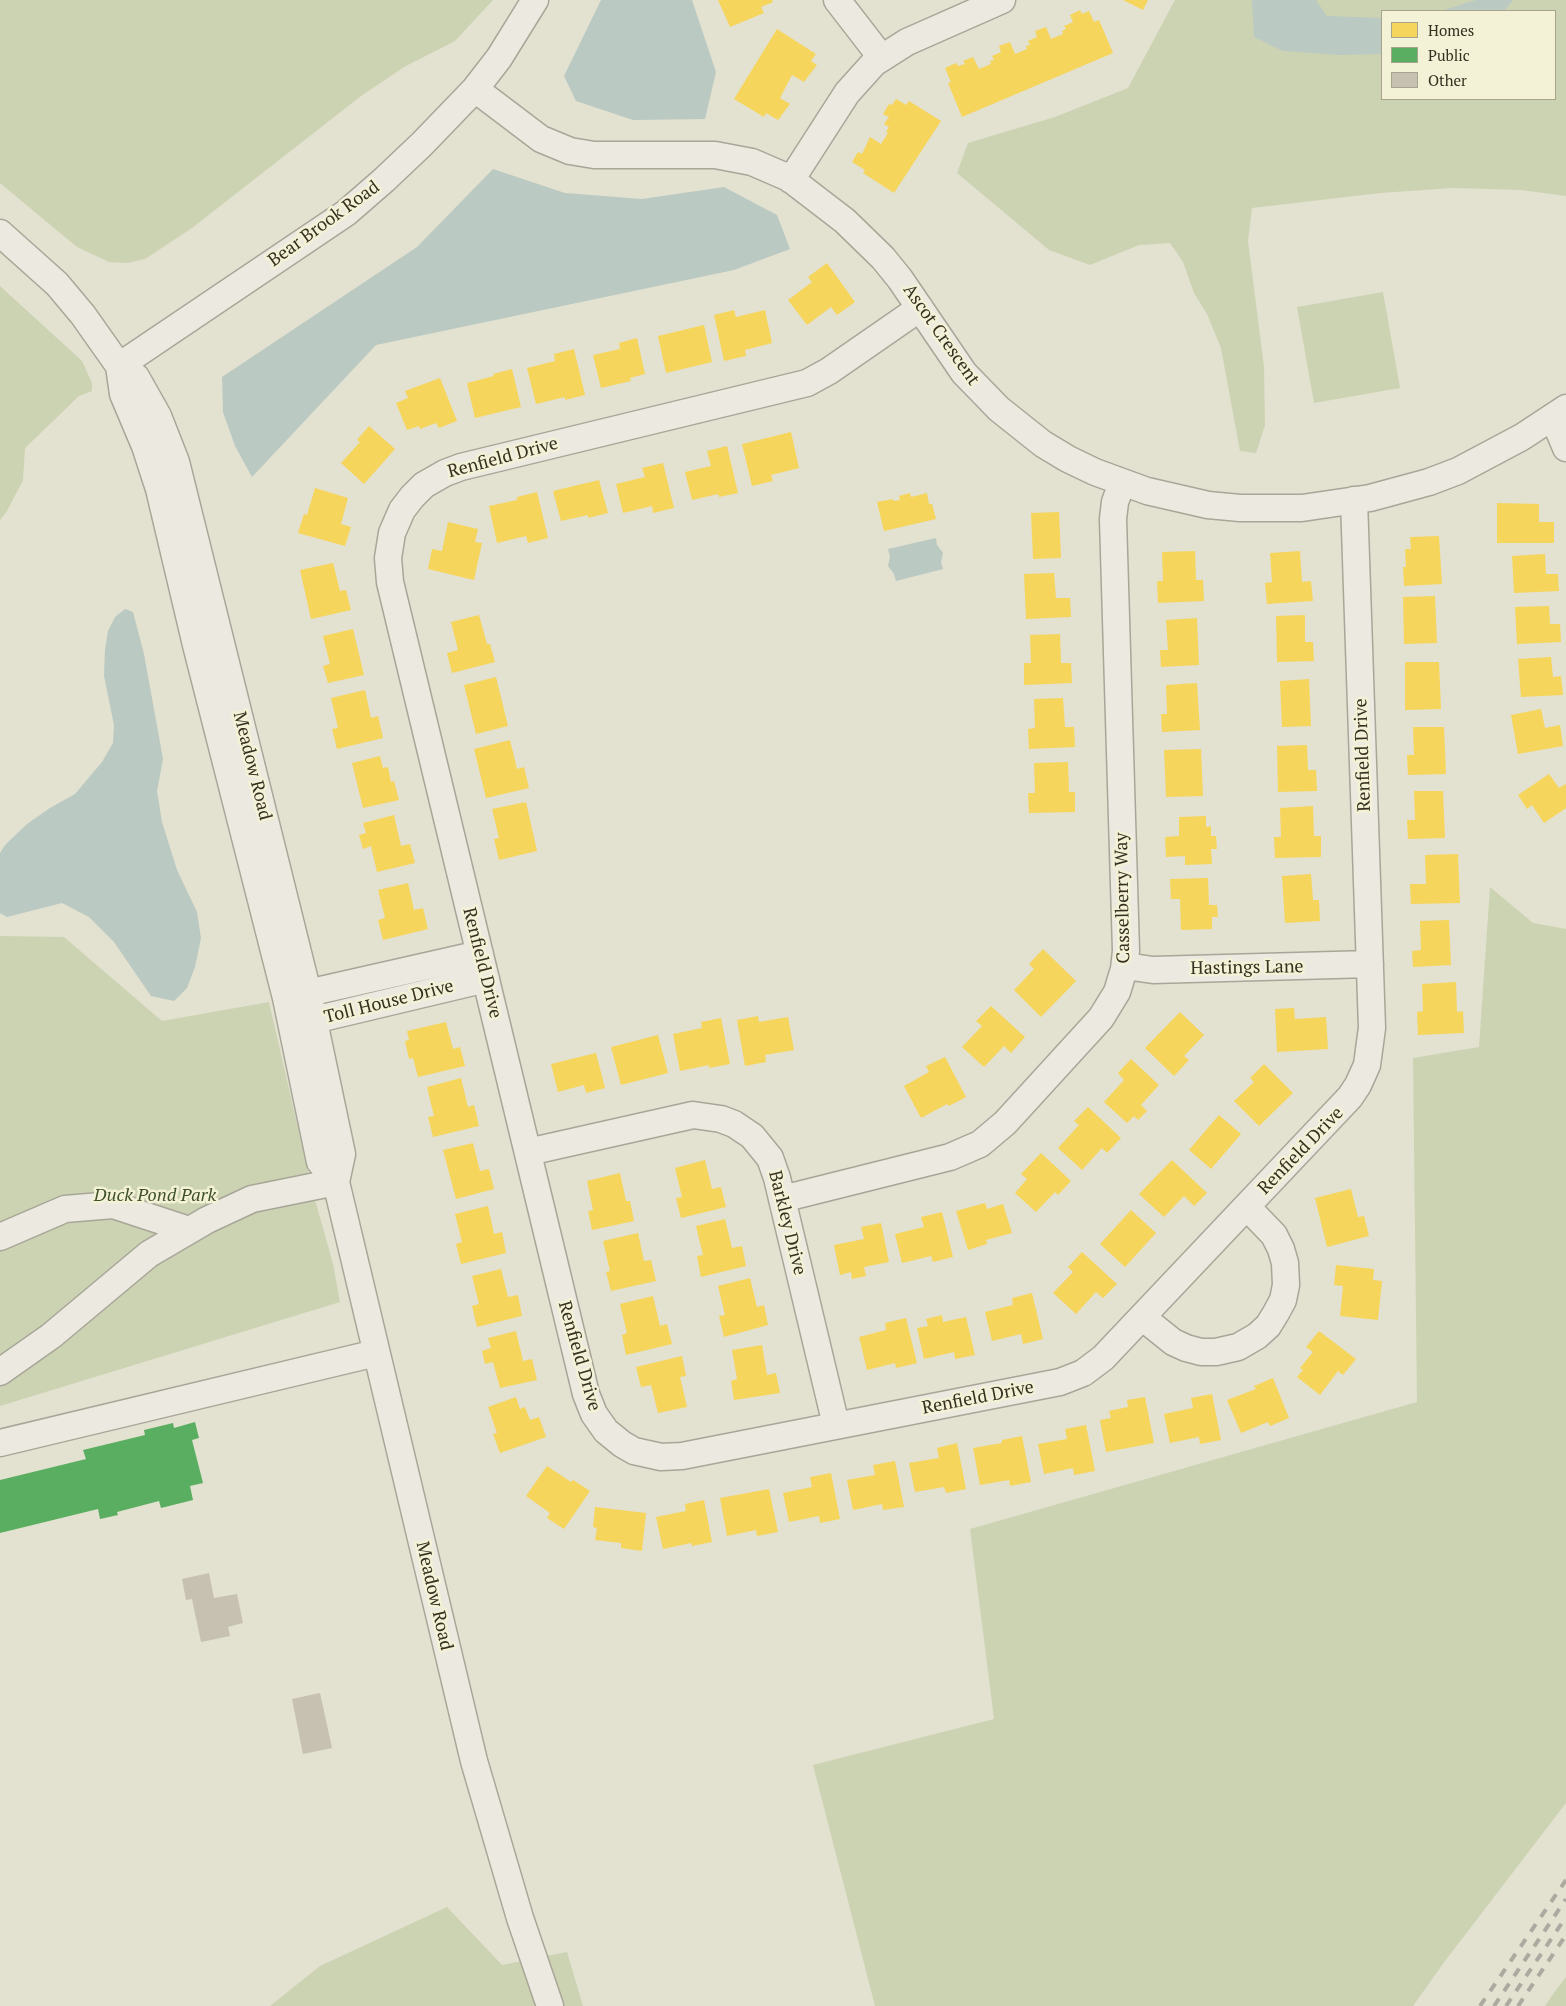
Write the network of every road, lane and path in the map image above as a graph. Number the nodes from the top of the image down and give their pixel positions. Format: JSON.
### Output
{"nodes":[{"id":1,"x":535,"y":0,"type":"edge"},
{"id":2,"x":837,"y":0,"type":"edge"},
{"id":3,"x":1002,"y":0,"type":"edge"},
{"id":4,"x":882,"y":57,"type":"junction"},
{"id":5,"x":475,"y":89,"type":"junction"},
{"id":6,"x":791,"y":180,"type":"junction"},
{"id":7,"x":0,"y":233,"type":"edge"},
{"id":8,"x":920,"y":308,"type":"junction"},
{"id":9,"x":119,"y":366,"type":"junction"},
{"id":10,"x":1560,"y":412,"type":"edge"},
{"id":11,"x":1566,"y":448,"type":"edge"},
{"id":12,"x":1122,"y":483,"type":"junction"},
{"id":13,"x":1354,"y":500,"type":"junction"},
{"id":14,"x":480,"y":954,"type":"junction"},
{"id":15,"x":1370,"y":964,"type":"junction"},
{"id":16,"x":1125,"y":966,"type":"junction"},
{"id":17,"x":486,"y":978,"type":"junction"},
{"id":18,"x":297,"y":995,"type":"junction"},
{"id":19,"x":302,"y":1023,"type":"junction"},
{"id":20,"x":528,"y":1152,"type":"junction"},
{"id":21,"x":336,"y":1182,"type":"junction"},
{"id":22,"x":782,"y":1199,"type":"junction"},
{"id":23,"x":1247,"y":1207,"type":"junction"},
{"id":24,"x":189,"y":1230,"type":"junction"},
{"id":25,"x":0,"y":1237,"type":"edge"},
{"id":26,"x":1142,"y":1317,"type":"junction"},
{"id":27,"x":376,"y":1353,"type":"junction"},
{"id":28,"x":0,"y":1372,"type":"edge"},
{"id":29,"x":836,"y":1426,"type":"junction"},
{"id":30,"x":0,"y":1443,"type":"edge"},
{"id":31,"x":550,"y":2006,"type":"edge"}],
"edges":[{"from":1,"to":5,"type":"street","name":"Bear Brook Road"},
{"from":2,"to":4,"type":"street"},
{"from":3,"to":4,"type":"street"},
{"from":4,"to":6,"type":"street"},
{"from":5,"to":6,"type":"street","name":"Ascot Crescent"},
{"from":5,"to":9,"type":"street","name":"Bear Brook Road"},
{"from":6,"to":8,"type":"street","name":"Ascot Crescent"},
{"from":7,"to":9,"type":"street","name":"Meadow Road"},
{"from":8,"to":12,"type":"street","name":"Ascot Crescent"},
{"from":8,"to":14,"type":"street","name":"Renfield Drive"},
{"from":9,"to":18,"type":"street","name":"Meadow Road"},
{"from":10,"to":11,"type":"street"},
{"from":10,"to":13,"type":"street","name":"Ascot Crescent"},
{"from":12,"to":13,"type":"street","name":"Ascot Crescent"},
{"from":12,"to":16,"type":"street","name":"Casselberry Way"},
{"from":13,"to":15,"type":"street","name":"Renfield Drive"},
{"from":14,"to":17,"type":"street","name":"Renfield Drive"},
{"from":14,"to":18,"type":"street","name":"Toll House Drive"},
{"from":15,"to":16,"type":"street","name":"Hastings Lane"},
{"from":15,"to":23,"type":"street","name":"Renfield Drive"},
{"from":16,"to":22,"type":"street","name":"Casselberry Way"},
{"from":17,"to":19,"type":"street","name":"Toll House Drive"},
{"from":17,"to":20,"type":"street","name":"Renfield Drive"},
{"from":18,"to":19,"type":"street","name":"Meadow Road"},
{"from":19,"to":21,"type":"street","name":"Meadow Road"},
{"from":20,"to":22,"type":"street","name":"Barkley Drive"},
{"from":20,"to":29,"type":"street","name":"Renfield Drive"},
{"from":21,"to":24,"type":"street"},
{"from":21,"to":27,"type":"street","name":"Meadow Road"},
{"from":22,"to":29,"type":"street","name":"Barkley Drive"},
{"from":23,"to":26,"type":"street","name":"Renfield Drive"},
{"from":23,"to":26,"type":"street"},
{"from":24,"to":25,"type":"street"},
{"from":24,"to":28,"type":"street"},
{"from":26,"to":29,"type":"street","name":"Renfield Drive"},
{"from":27,"to":30,"type":"street"},
{"from":27,"to":31,"type":"street","name":"Meadow Road"}]}
